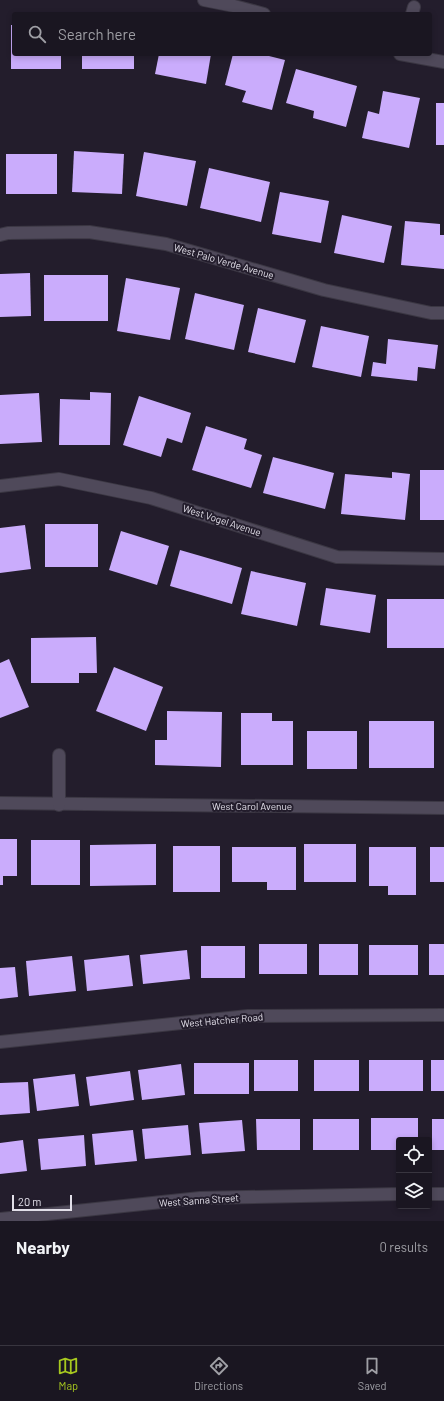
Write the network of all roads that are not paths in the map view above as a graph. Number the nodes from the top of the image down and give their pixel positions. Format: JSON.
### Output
{"nodes":[{"id":1,"x":204,"y":0,"type":"edge"},
{"id":2,"x":256,"y":12,"type":"edge"},
{"id":3,"x":412,"y":56,"type":"edge"},
{"id":4,"x":444,"y":62,"type":"edge"},
{"id":5,"x":0,"y":235,"type":"edge"},
{"id":6,"x":444,"y":313,"type":"edge"},
{"id":7,"x":0,"y":486,"type":"edge"},
{"id":8,"x":444,"y":559,"type":"edge"},
{"id":9,"x":59,"y":755,"type":"dead end"},
{"id":10,"x":0,"y":803,"type":"edge"},
{"id":11,"x":59,"y":805,"type":"junction"},
{"id":12,"x":444,"y":808,"type":"edge"},
{"id":13,"x":444,"y":1015,"type":"edge"},
{"id":14,"x":0,"y":1042,"type":"edge"},
{"id":15,"x":396,"y":1194,"type":"edge"},
{"id":16,"x":432,"y":1194,"type":"edge"},
{"id":17,"x":444,"y":1194,"type":"edge"},
{"id":18,"x":0,"y":1219,"type":"edge"}],
"edges":[{"from":1,"to":2,"type":"street"},
{"from":3,"to":4,"type":"street"},
{"from":5,"to":6,"type":"street","name":"West Palo Verde Avenue"},
{"from":7,"to":8,"type":"street","name":"West Vogel Avenue"},
{"from":9,"to":11,"type":"street"},
{"from":10,"to":11,"type":"street","name":"West Carol Avenue"},
{"from":11,"to":12,"type":"street","name":"West Carol Avenue"},
{"from":13,"to":14,"type":"street","name":"West Hatcher Road"},
{"from":15,"to":18,"type":"street","name":"West Sanna Street"},
{"from":16,"to":17,"type":"street"}]}
